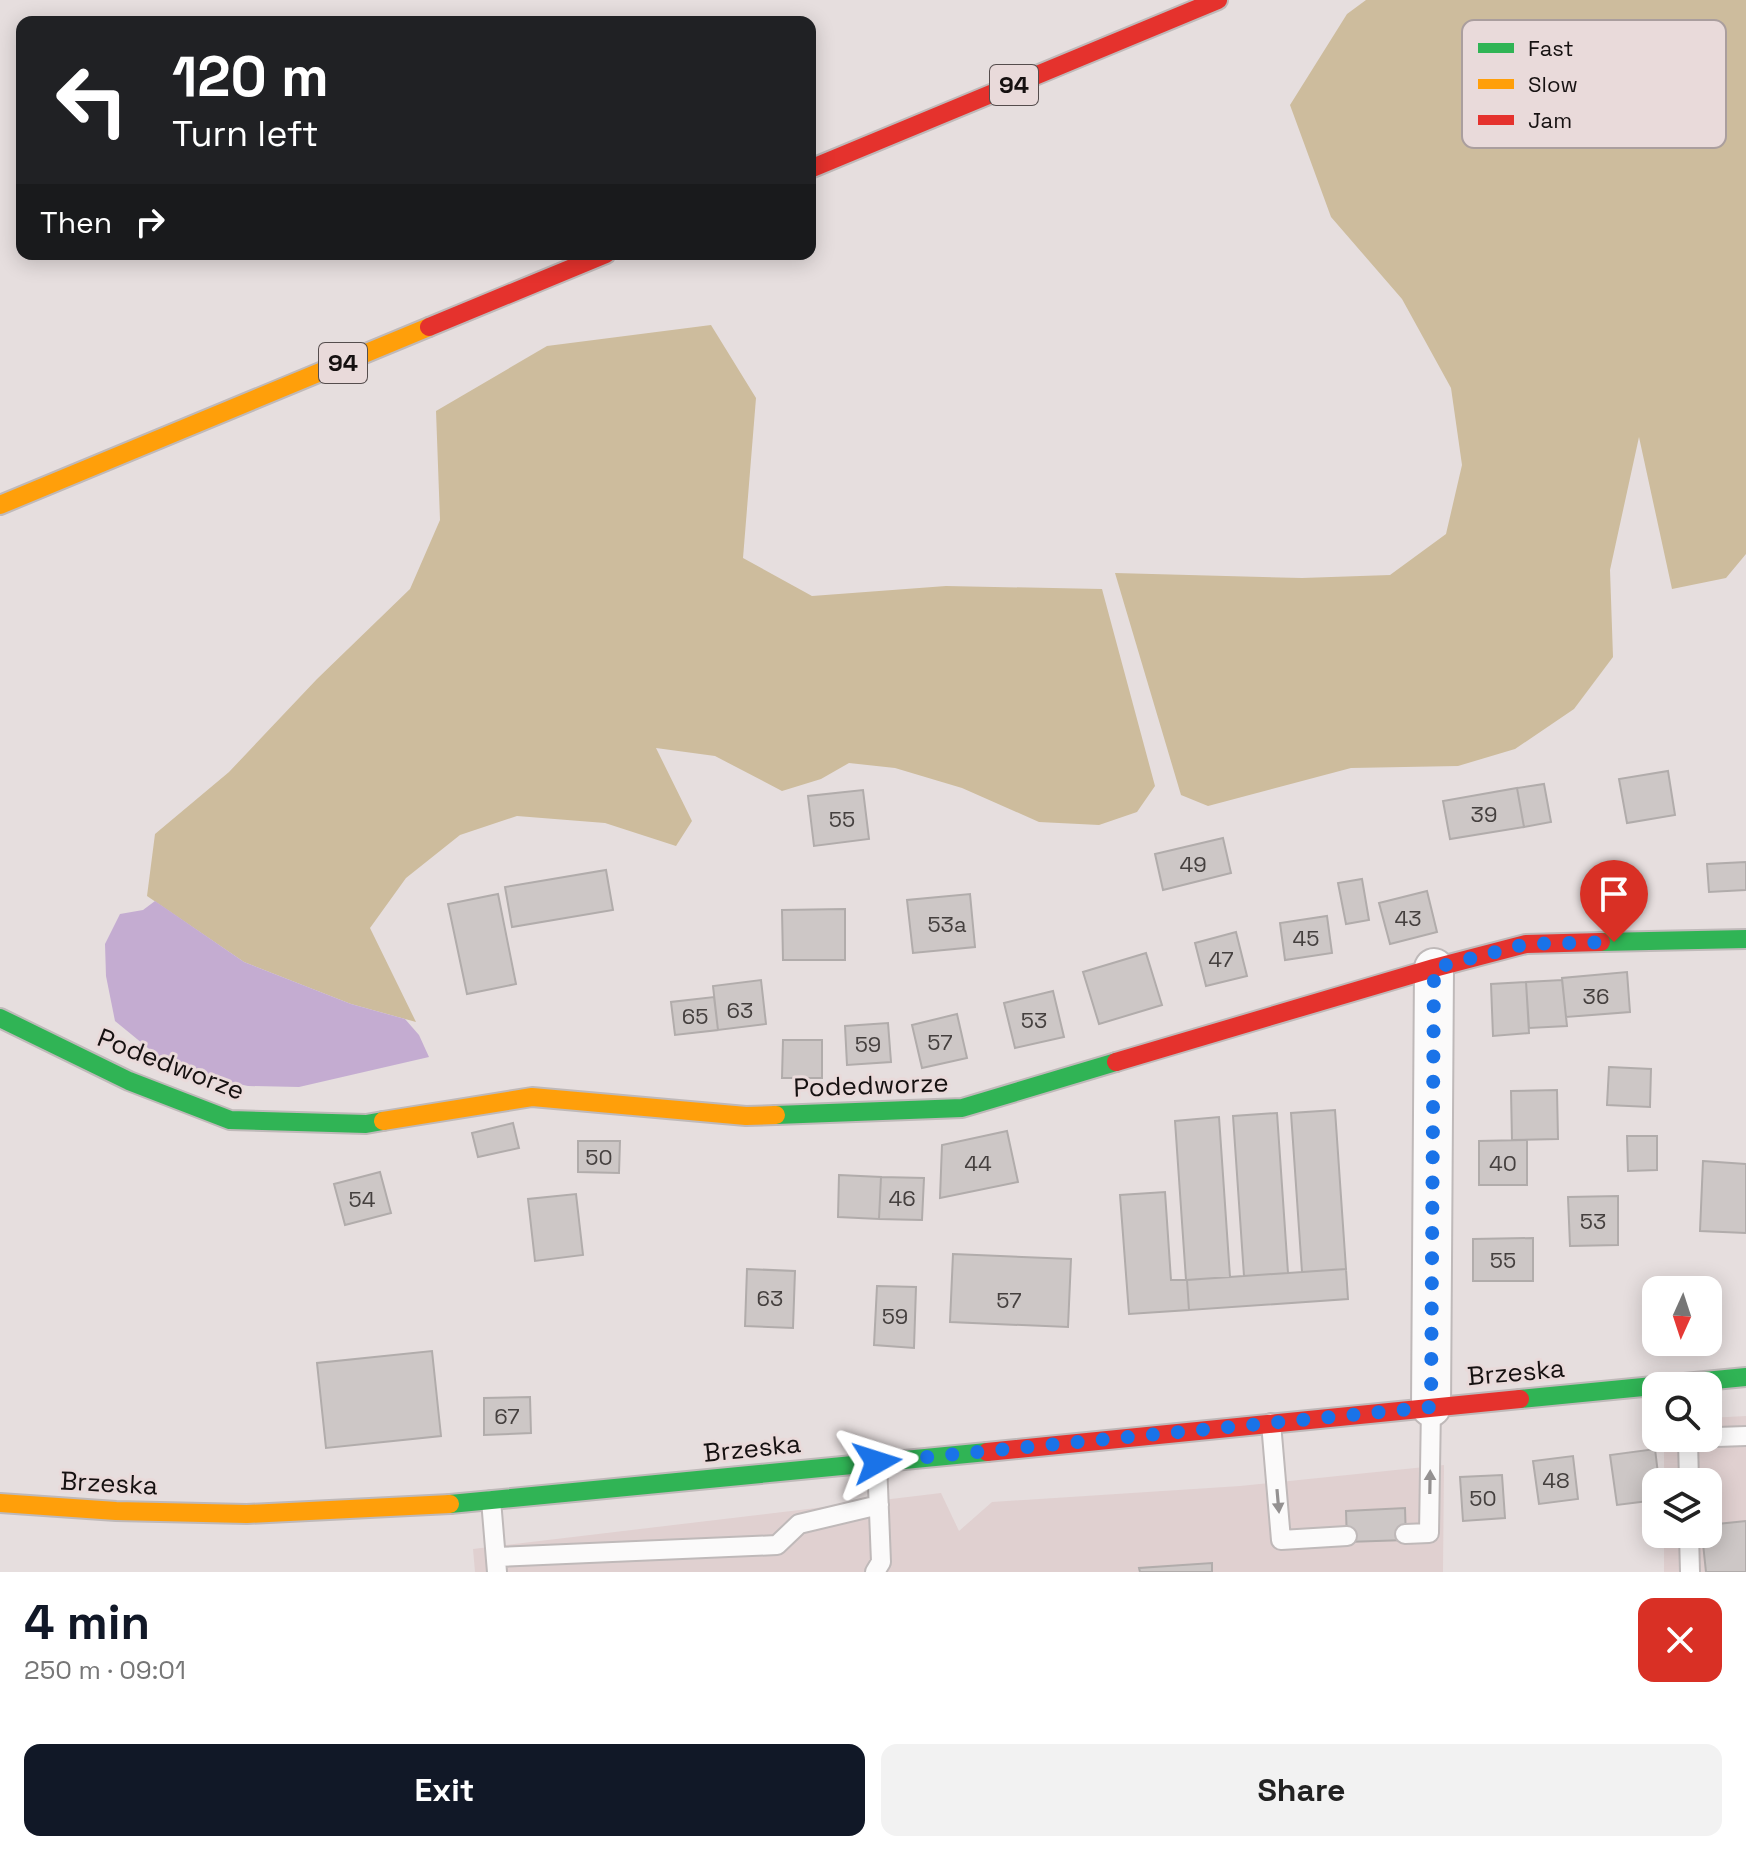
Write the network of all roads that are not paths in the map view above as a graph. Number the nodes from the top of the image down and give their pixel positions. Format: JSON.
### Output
{"nodes":[{"id":1,"x":1218,"y":0,"type":"edge"},
{"id":2,"x":816,"y":167,"type":"edge"},
{"id":3,"x":592,"y":260,"type":"edge"},
{"id":4,"x":0,"y":505,"type":"edge"},
{"id":5,"x":1746,"y":939,"type":"edge"},
{"id":6,"x":1434,"y":968,"type":"junction"},
{"id":7,"x":0,"y":1018,"type":"edge"},
{"id":8,"x":1746,"y":1377,"type":"edge"},
{"id":9,"x":1722,"y":1380,"type":"edge"},
{"id":10,"x":1642,"y":1388,"type":"edge"},
{"id":11,"x":1431,"y":1407,"type":"junction"},
{"id":12,"x":1271,"y":1423,"type":"junction"},
{"id":13,"x":1746,"y":1436,"type":"edge"},
{"id":14,"x":1722,"y":1437,"type":"edge"},
{"id":15,"x":877,"y":1462,"type":"junction"},
{"id":16,"x":491,"y":1500,"type":"junction"},
{"id":17,"x":0,"y":1503,"type":"edge"},
{"id":18,"x":879,"y":1505,"type":"junction"},
{"id":19,"x":1405,"y":1534,"type":"dead end"},
{"id":20,"x":1347,"y":1536,"type":"dead end"},
{"id":21,"x":1689,"y":1548,"type":"edge"},
{"id":22,"x":496,"y":1565,"type":"edge"},
{"id":23,"x":884,"y":1569,"type":"edge"},
{"id":24,"x":1690,"y":1572,"type":"edge"}],
"edges":[{"from":1,"to":2,"type":"main road","number":"94"},
{"from":3,"to":4,"type":"main road","number":"94"},
{"from":5,"to":6,"type":"main road","name":"Podedworze"},
{"from":6,"to":7,"type":"main road","name":"Podedworze"},
{"from":6,"to":11,"type":"street"},
{"from":8,"to":9,"type":"main road","name":"Brzeska"},
{"from":10,"to":11,"type":"main road","name":"Brzeska"},
{"from":11,"to":12,"type":"main road","name":"Brzeska"},
{"from":19,"to":11,"type":"lane","one_way":true},
{"from":12,"to":15,"type":"main road","name":"Brzeska"},
{"from":12,"to":20,"type":"lane","one_way":true},
{"from":13,"to":14,"type":"lane"},
{"from":15,"to":16,"type":"main road","name":"Brzeska"},
{"from":15,"to":18,"type":"lane"},
{"from":16,"to":17,"type":"main road","name":"Brzeska"},
{"from":16,"to":22,"type":"lane"},
{"from":18,"to":22,"type":"lane"},
{"from":18,"to":23,"type":"lane"},
{"from":21,"to":24,"type":"lane"}]}
